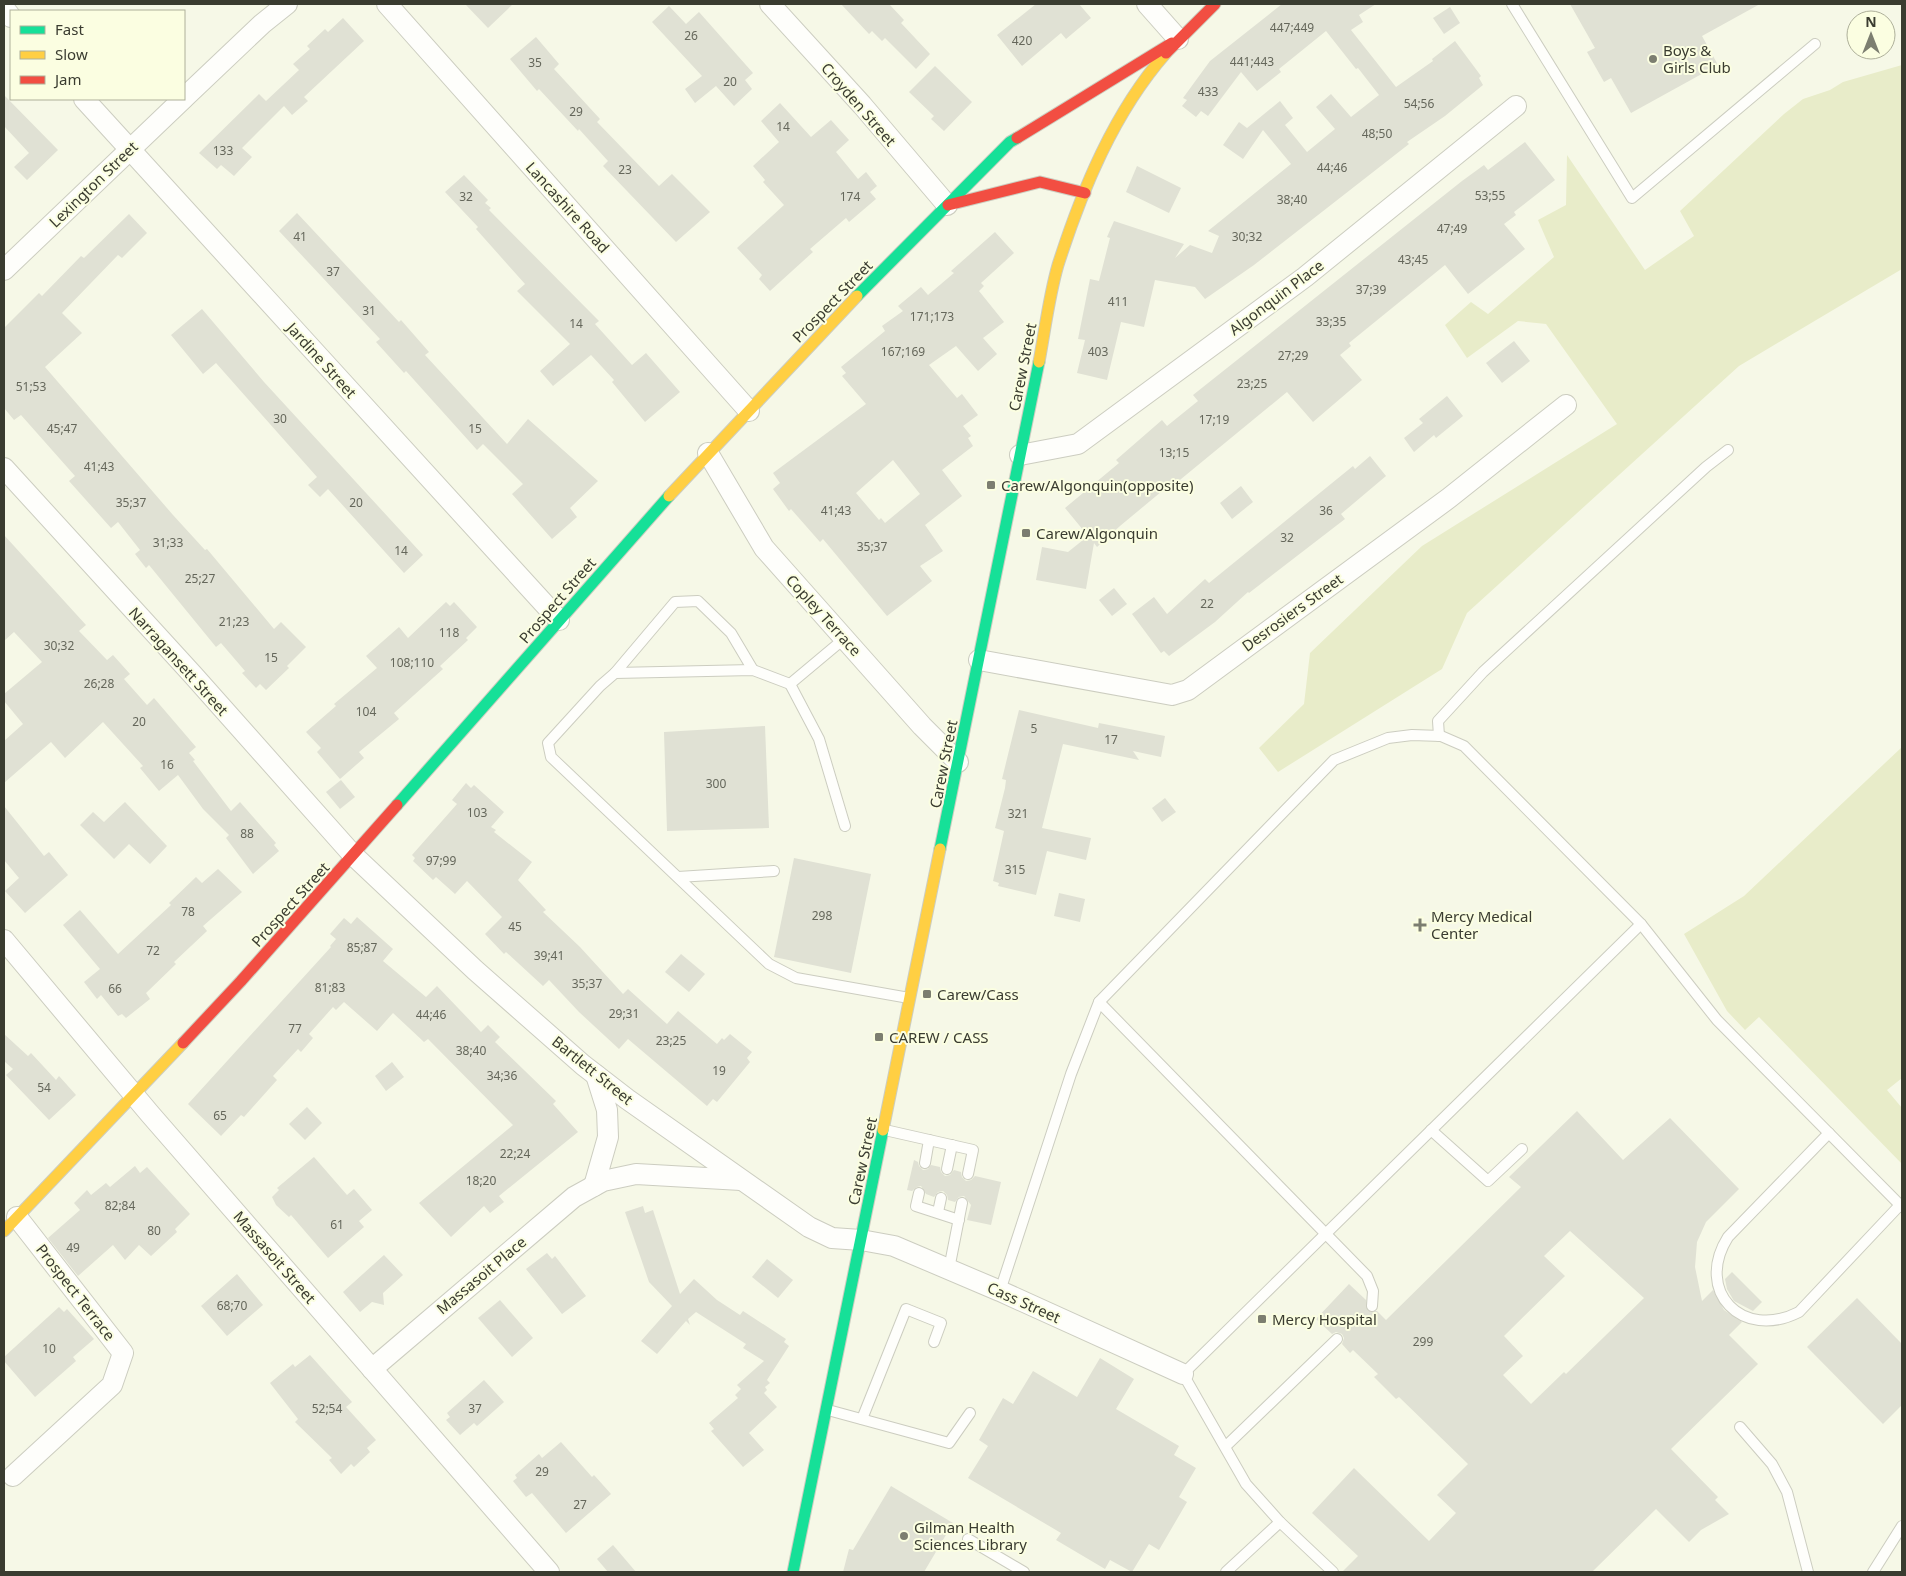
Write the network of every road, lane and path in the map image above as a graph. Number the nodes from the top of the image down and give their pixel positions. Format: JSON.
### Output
{"nodes":[{"id":1,"x":287,"y":4,"type":"edge"},
{"id":2,"x":387,"y":4,"type":"edge"},
{"id":3,"x":770,"y":4,"type":"edge"},
{"id":4,"x":1147,"y":4,"type":"edge"},
{"id":5,"x":1215,"y":4,"type":"edge"},
{"id":6,"x":1512,"y":4,"type":"edge"},
{"id":7,"x":1178,"y":39,"type":"junction"},
{"id":8,"x":1815,"y":44,"type":"dead end"},
{"id":9,"x":185,"y":96,"type":"edge"},
{"id":10,"x":85,"y":100,"type":"edge"},
{"id":11,"x":181,"y":100,"type":"edge"},
{"id":12,"x":1516,"y":106,"type":"dead end"},
{"id":13,"x":129,"y":149,"type":"junction"},
{"id":14,"x":1085,"y":193,"type":"junction"},
{"id":15,"x":947,"y":205,"type":"junction"},
{"id":16,"x":4,"y":270,"type":"edge"},
{"id":17,"x":1566,"y":405,"type":"dead end"},
{"id":18,"x":749,"y":410,"type":"junction"},
{"id":19,"x":1728,"y":450,"type":"dead end"},
{"id":20,"x":708,"y":453,"type":"junction"},
{"id":21,"x":1020,"y":455,"type":"junction"},
{"id":22,"x":4,"y":468,"type":"edge"},
{"id":23,"x":559,"y":620,"type":"junction"},
{"id":24,"x":845,"y":638,"type":"junction"},
{"id":25,"x":979,"y":660,"type":"junction"},
{"id":26,"x":753,"y":670,"type":"junction"},
{"id":27,"x":615,"y":674,"type":"junction"},
{"id":28,"x":790,"y":684,"type":"junction"},
{"id":29,"x":1439,"y":736,"type":"junction"},
{"id":30,"x":958,"y":762,"type":"junction"},
{"id":31,"x":845,"y":826,"type":"dead end"},
{"id":32,"x":353,"y":855,"type":"junction"},
{"id":33,"x":774,"y":871,"type":"dead end"},
{"id":34,"x":678,"y":878,"type":"junction"},
{"id":35,"x":1641,"y":924,"type":"junction"},
{"id":36,"x":4,"y":940,"type":"edge"},
{"id":37,"x":910,"y":998,"type":"junction"},
{"id":38,"x":1099,"y":1002,"type":"junction"},
{"id":39,"x":596,"y":1075,"type":"junction"},
{"id":40,"x":134,"y":1095,"type":"junction"},
{"id":41,"x":884,"y":1130,"type":"junction"},
{"id":42,"x":1431,"y":1130,"type":"junction"},
{"id":43,"x":1829,"y":1133,"type":"junction"},
{"id":44,"x":929,"y":1140,"type":"junction"},
{"id":45,"x":952,"y":1145,"type":"junction"},
{"id":46,"x":1522,"y":1149,"type":"dead end"},
{"id":47,"x":925,"y":1163,"type":"dead end"},
{"id":48,"x":947,"y":1169,"type":"dead end"},
{"id":49,"x":968,"y":1174,"type":"dead end"},
{"id":50,"x":741,"y":1180,"type":"junction"},
{"id":51,"x":594,"y":1186,"type":"junction"},
{"id":52,"x":918,"y":1193,"type":"dead end"},
{"id":53,"x":941,"y":1198,"type":"dead end"},
{"id":54,"x":962,"y":1203,"type":"dead end"},
{"id":55,"x":1901,"y":1206,"type":"edge"},
{"id":56,"x":938,"y":1212,"type":"junction"},
{"id":57,"x":959,"y":1220,"type":"junction"},
{"id":58,"x":10,"y":1224,"type":"edge"},
{"id":59,"x":1325,"y":1234,"type":"junction"},
{"id":60,"x":861,"y":1240,"type":"junction"},
{"id":61,"x":949,"y":1269,"type":"junction"},
{"id":62,"x":1000,"y":1291,"type":"junction"},
{"id":63,"x":1372,"y":1306,"type":"dead end"},
{"id":64,"x":1337,"y":1339,"type":"dead end"},
{"id":65,"x":934,"y":1342,"type":"dead end"},
{"id":66,"x":372,"y":1368,"type":"junction"},
{"id":67,"x":1183,"y":1374,"type":"junction"},
{"id":68,"x":827,"y":1410,"type":"junction"},
{"id":69,"x":970,"y":1413,"type":"dead end"},
{"id":70,"x":862,"y":1419,"type":"junction"},
{"id":71,"x":1740,"y":1427,"type":"dead end"},
{"id":72,"x":1226,"y":1446,"type":"junction"},
{"id":73,"x":12,"y":1476,"type":"dead end"},
{"id":74,"x":1280,"y":1522,"type":"junction"},
{"id":75,"x":1902,"y":1526,"type":"edge"},
{"id":76,"x":968,"y":1538,"type":"dead end"},
{"id":77,"x":549,"y":1572,"type":"edge"},
{"id":78,"x":793,"y":1572,"type":"edge"},
{"id":79,"x":1024,"y":1572,"type":"edge"},
{"id":80,"x":1226,"y":1572,"type":"edge"},
{"id":81,"x":1333,"y":1572,"type":"edge"},
{"id":82,"x":1808,"y":1572,"type":"edge"},
{"id":83,"x":1873,"y":1572,"type":"edge"}],
"edges":[{"from":1,"to":9,"type":"street","name":"Lexington Street"},
{"from":2,"to":18,"type":"street","name":"Lancashire Road"},
{"from":3,"to":15,"type":"street","name":"Croyden Street"},
{"from":4,"to":7,"type":"street"},
{"from":5,"to":7,"type":"main road","name":"Carew Street"},
{"from":6,"to":8,"type":"lane"},
{"from":7,"to":14,"type":"main road","name":"Carew Street"},
{"from":7,"to":15,"type":"main road","name":"Prospect Street"},
{"from":10,"to":13,"type":"street","name":"Jardine Street"},
{"from":11,"to":13,"type":"street","name":"Lexington Street"},
{"from":12,"to":21,"type":"street","name":"Algonquin Place"},
{"from":13,"to":16,"type":"street","name":"Lexington Street"},
{"from":13,"to":23,"type":"street","name":"Jardine Street"},
{"from":14,"to":15,"type":"main road"},
{"from":14,"to":21,"type":"main road","name":"Carew Street"},
{"from":15,"to":18,"type":"main road","name":"Prospect Street"},
{"from":17,"to":25,"type":"street","name":"Desrosiers Street"},
{"from":18,"to":20,"type":"main road","name":"Prospect Street"},
{"from":19,"to":29,"type":"lane"},
{"from":20,"to":23,"type":"main road","name":"Prospect Street"},
{"from":20,"to":24,"type":"street","name":"Copley Terrace"},
{"from":21,"to":25,"type":"main road","name":"Carew Street"},
{"from":22,"to":32,"type":"street","name":"Narragansett Street"},
{"from":23,"to":32,"type":"main road","name":"Prospect Street"},
{"from":24,"to":28,"type":"lane"},
{"from":24,"to":30,"type":"street","name":"Copley Terrace"},
{"from":25,"to":30,"type":"main road","name":"Carew Street"},
{"from":26,"to":27,"type":"lane"},
{"from":26,"to":27,"type":"lane"},
{"from":26,"to":28,"type":"lane"},
{"from":27,"to":34,"type":"lane"},
{"from":28,"to":31,"type":"lane"},
{"from":29,"to":35,"type":"lane"},
{"from":29,"to":38,"type":"lane"},
{"from":30,"to":37,"type":"main road","name":"Carew Street"},
{"from":32,"to":39,"type":"street","name":"Bartlett Street"},
{"from":32,"to":40,"type":"main road","name":"Prospect Street"},
{"from":33,"to":34,"type":"lane"},
{"from":34,"to":37,"type":"lane"},
{"from":35,"to":42,"type":"lane"},
{"from":35,"to":43,"type":"lane"},
{"from":36,"to":40,"type":"street","name":"Massasoit Street"},
{"from":37,"to":41,"type":"main road","name":"Carew Street"},
{"from":38,"to":59,"type":"lane"},
{"from":38,"to":62,"type":"lane"},
{"from":39,"to":50,"type":"street","name":"Bartlett Street"},
{"from":39,"to":51,"type":"street"},
{"from":40,"to":58,"type":"main road","name":"Prospect Street"},
{"from":40,"to":66,"type":"street","name":"Massasoit Street"},
{"from":41,"to":44,"type":"lane"},
{"from":41,"to":60,"type":"main road","name":"Carew Street"},
{"from":42,"to":46,"type":"lane"},
{"from":42,"to":59,"type":"lane"},
{"from":43,"to":55,"type":"lane"},
{"from":43,"to":55,"type":"lane"},
{"from":44,"to":45,"type":"lane"},
{"from":44,"to":47,"type":"lane"},
{"from":45,"to":48,"type":"lane"},
{"from":45,"to":49,"type":"lane"},
{"from":50,"to":51,"type":"street","name":"Massasoit Place"},
{"from":50,"to":60,"type":"street","name":"Bartlett Street"},
{"from":51,"to":66,"type":"street","name":"Massasoit Place"},
{"from":52,"to":56,"type":"lane"},
{"from":53,"to":56,"type":"lane"},
{"from":54,"to":57,"type":"lane"},
{"from":56,"to":57,"type":"lane"},
{"from":57,"to":61,"type":"lane"},
{"from":58,"to":73,"type":"street","name":"Prospect Terrace"},
{"from":59,"to":63,"type":"lane"},
{"from":59,"to":67,"type":"lane"},
{"from":60,"to":61,"type":"street","name":"Cass Street"},
{"from":60,"to":68,"type":"main road","name":"Carew Street"},
{"from":61,"to":62,"type":"street","name":"Cass Street"},
{"from":62,"to":67,"type":"street","name":"Cass Street"},
{"from":64,"to":72,"type":"lane"},
{"from":65,"to":70,"type":"lane"},
{"from":66,"to":77,"type":"street","name":"Massasoit Street"},
{"from":67,"to":72,"type":"lane"},
{"from":68,"to":70,"type":"lane"},
{"from":68,"to":78,"type":"main road","name":"Carew Street"},
{"from":69,"to":70,"type":"lane"},
{"from":71,"to":82,"type":"lane"},
{"from":72,"to":74,"type":"lane"},
{"from":74,"to":80,"type":"lane"},
{"from":74,"to":81,"type":"lane"},
{"from":75,"to":83,"type":"lane"},
{"from":76,"to":79,"type":"lane"}]}
